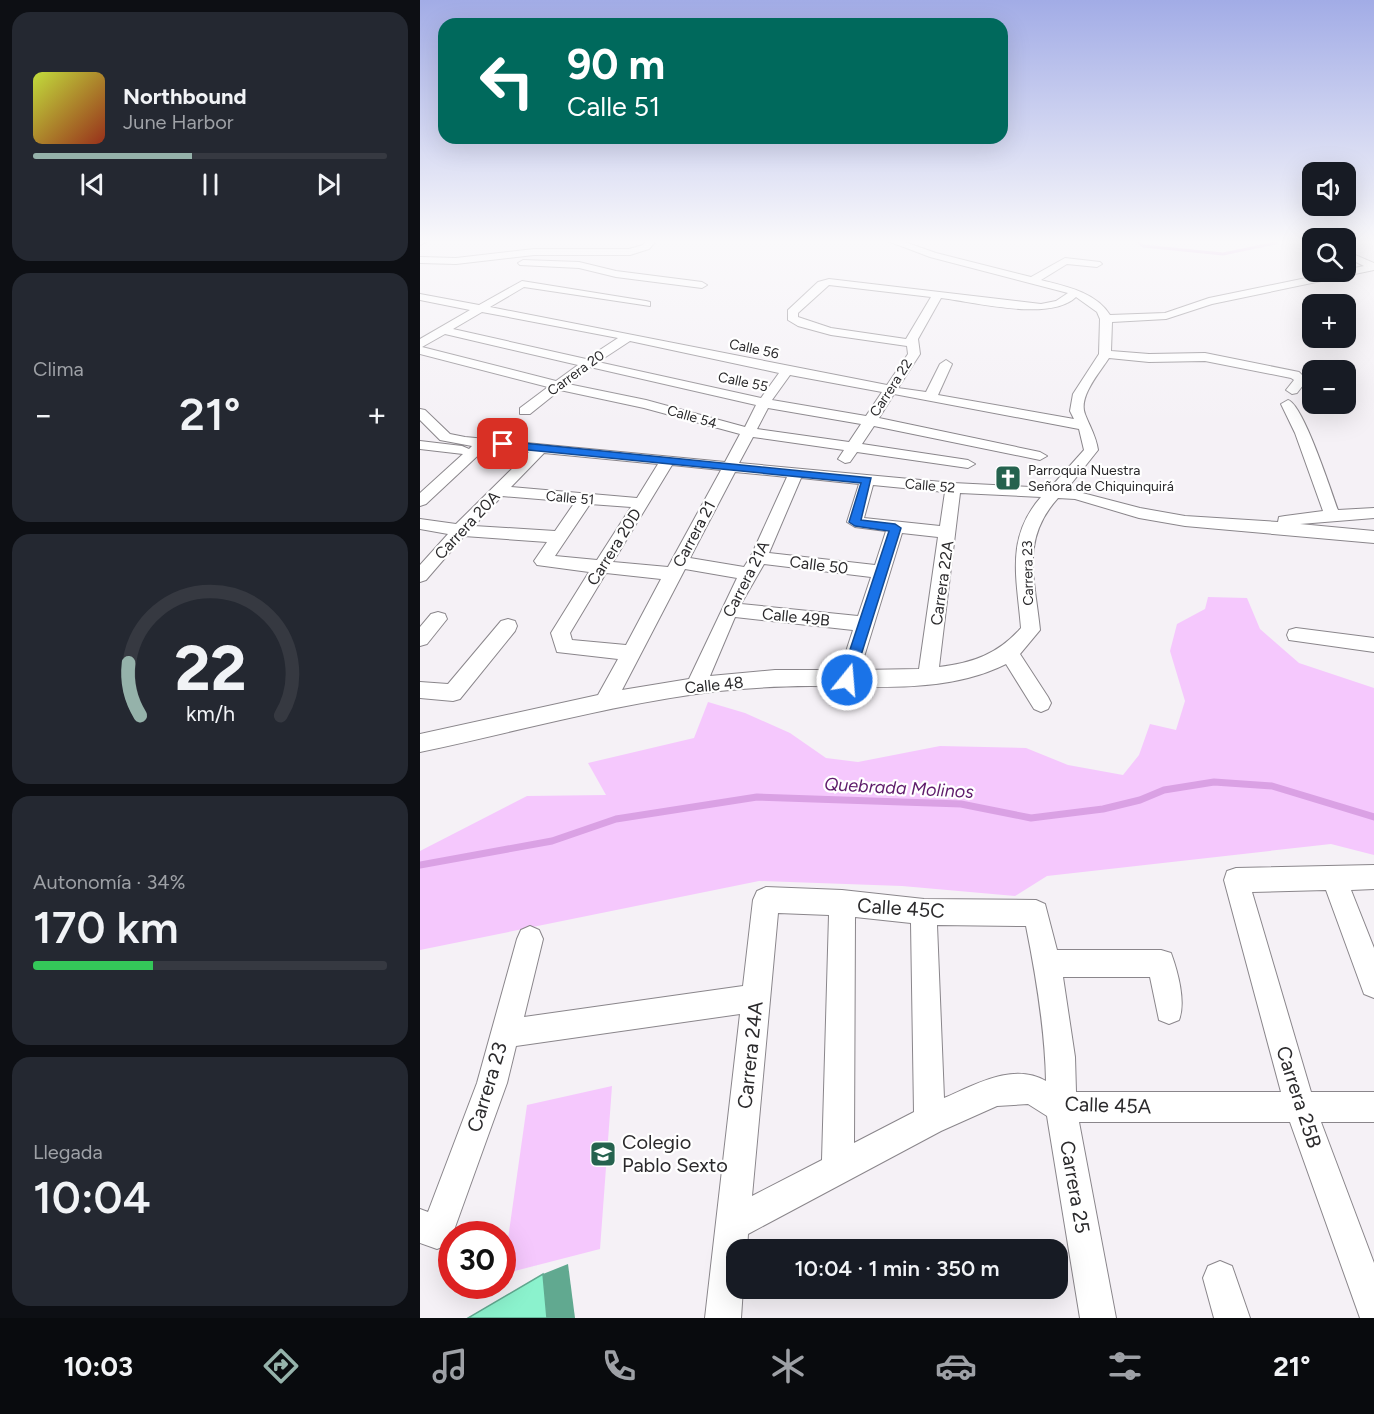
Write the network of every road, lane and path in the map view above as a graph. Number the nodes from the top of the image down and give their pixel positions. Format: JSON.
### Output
{"nodes":[{"id":1,"x":443,"y":302,"type":"edge"},
{"id":2,"x":493,"y":302,"type":"edge"},
{"id":3,"x":631,"y":302,"type":"edge"},
{"id":4,"x":803,"y":302,"type":"edge"},
{"id":5,"x":934,"y":302,"type":"edge"},
{"id":6,"x":989,"y":302,"type":"edge"},
{"id":7,"x":1066,"y":302,"type":"edge"},
{"id":8,"x":1090,"y":302,"type":"edge"},
{"id":9,"x":1207,"y":302,"type":"edge"},
{"id":10,"x":646,"y":304,"type":"dead end"},
{"id":11,"x":481,"y":309,"type":"junction"},
{"id":12,"x":1106,"y":319,"type":"junction"},
{"id":13,"x":442,"y":330,"type":"junction"},
{"id":14,"x":628,"y":337,"type":"junction"},
{"id":15,"x":912,"y":343,"type":"junction"},
{"id":16,"x":420,"y":344,"type":"edge"},
{"id":17,"x":420,"y":350,"type":"edge"},
{"id":18,"x":1105,"y":354,"type":"junction"},
{"id":19,"x":588,"y":363,"type":"junction"},
{"id":20,"x":946,"y":364,"type":"dead end"},
{"id":21,"x":787,"y":371,"type":"junction"},
{"id":22,"x":559,"y":386,"type":"junction"},
{"id":23,"x":892,"y":390,"type":"junction"},
{"id":24,"x":930,"y":397,"type":"junction"},
{"id":25,"x":764,"y":403,"type":"junction"},
{"id":26,"x":525,"y":411,"type":"dead end"},
{"id":27,"x":420,"y":413,"type":"edge"},
{"id":28,"x":870,"y":421,"type":"junction"},
{"id":29,"x":1082,"y":425,"type":"junction"},
{"id":30,"x":917,"y":429,"type":"junction"},
{"id":31,"x":749,"y":432,"type":"junction"},
{"id":32,"x":420,"y":445,"type":"edge"},
{"id":33,"x":479,"y":447,"type":"junction"},
{"id":34,"x":541,"y":448,"type":"junction"},
{"id":35,"x":851,"y":449,"type":"junction"},
{"id":36,"x":905,"y":456,"type":"junction"},
{"id":37,"x":1040,"y":456,"type":"dead end"},
{"id":38,"x":667,"y":462,"type":"junction"},
{"id":39,"x":968,"y":464,"type":"dead end"},
{"id":40,"x":730,"y":467,"type":"junction"},
{"id":41,"x":796,"y":473,"type":"junction"},
{"id":42,"x":833,"y":476,"type":"junction"},
{"id":43,"x":867,"y":481,"type":"junction"},
{"id":44,"x":953,"y":488,"type":"junction"},
{"id":45,"x":498,"y":491,"type":"junction"},
{"id":46,"x":424,"y":494,"type":"edge"},
{"id":47,"x":1055,"y":494,"type":"junction"},
{"id":48,"x":585,"y":499,"type":"junction"},
{"id":49,"x":642,"y":503,"type":"junction"},
{"id":50,"x":1374,"y":513,"type":"edge"},
{"id":51,"x":1332,"y":515,"type":"junction"},
{"id":52,"x":420,"y":524,"type":"edge"},
{"id":53,"x":1253,"y":525,"type":"junction"},
{"id":54,"x":895,"y":528,"type":"junction"},
{"id":55,"x":460,"y":530,"type":"junction"},
{"id":56,"x":949,"y":533,"type":"junction"},
{"id":57,"x":557,"y":537,"type":"junction"},
{"id":58,"x":1374,"y":537,"type":"edge"},
{"id":59,"x":759,"y":558,"type":"junction"},
{"id":60,"x":601,"y":567,"type":"junction"},
{"id":61,"x":677,"y":568,"type":"junction"},
{"id":62,"x":879,"y":572,"type":"junction"},
{"id":63,"x":748,"y":574,"type":"junction"},
{"id":64,"x":420,"y":576,"type":"edge"},
{"id":65,"x":729,"y":610,"type":"junction"},
{"id":66,"x":438,"y":619,"type":"dead end"},
{"id":67,"x":863,"y":624,"type":"junction"},
{"id":68,"x":508,"y":626,"type":"dead end"},
{"id":69,"x":1296,"y":635,"type":"dead end"},
{"id":70,"x":420,"y":639,"type":"edge"},
{"id":71,"x":1374,"y":645,"type":"edge"},
{"id":72,"x":632,"y":653,"type":"junction"},
{"id":73,"x":1010,"y":654,"type":"junction"},
{"id":74,"x":928,"y":677,"type":"junction"},
{"id":75,"x":847,"y":680,"type":"junction"},
{"id":76,"x":696,"y":686,"type":"junction"},
{"id":77,"x":420,"y":690,"type":"edge"},
{"id":78,"x":606,"y":700,"type":"junction"},
{"id":79,"x":1041,"y":703,"type":"dead end"},
{"id":80,"x":420,"y":743,"type":"edge"},
{"id":81,"x":1374,"y":876,"type":"edge"},
{"id":82,"x":1334,"y":877,"type":"junction"},
{"id":83,"x":766,"y":900,"type":"joint"},
{"id":84,"x":842,"y":903,"type":"junction"},
{"id":85,"x":924,"y":912,"type":"junction"},
{"id":86,"x":1036,"y":913,"type":"joint"},
{"id":87,"x":530,"y":939,"type":"dead end"},
{"id":88,"x":1047,"y":964,"type":"junction"},
{"id":89,"x":1374,"y":984,"type":"edge"},
{"id":90,"x":755,"y":998,"type":"junction"},
{"id":91,"x":1169,"y":1010,"type":"dead end"},
{"id":92,"x":503,"y":1035,"type":"junction"},
{"id":93,"x":1061,"y":1107,"type":"junction"},
{"id":94,"x":1374,"y":1107,"type":"edge"},
{"id":95,"x":1301,"y":1109,"type":"junction"},
{"id":96,"x":930,"y":1120,"type":"junction"},
{"id":97,"x":838,"y":1169,"type":"junction"},
{"id":98,"x":733,"y":1224,"type":"junction"},
{"id":99,"x":429,"y":1229,"type":"edge"},
{"id":100,"x":1220,"y":1278,"type":"dead end"},
{"id":101,"x":1374,"y":1310,"type":"edge"},
{"id":102,"x":1094,"y":1316,"type":"edge"},
{"id":103,"x":723,"y":1318,"type":"edge"},
{"id":104,"x":1232,"y":1318,"type":"edge"}],
"edges":[{"from":1,"to":11,"type":"street","name":"Calle 56"},
{"from":2,"to":11,"type":"street"},
{"from":3,"to":10,"type":"street"},
{"from":4,"to":15,"type":"street"},
{"from":5,"to":15,"type":"street","name":"Carrera 22"},
{"from":6,"to":7,"type":"street"},
{"from":8,"to":12,"type":"street"},
{"from":9,"to":12,"type":"street"},
{"from":11,"to":13,"type":"street"},
{"from":11,"to":14,"type":"street","name":"Calle 56"},
{"from":12,"to":18,"type":"street"},
{"from":13,"to":16,"type":"street"},
{"from":13,"to":19,"type":"street","name":"Calle 55"},
{"from":14,"to":19,"type":"street","name":"Carrera 20"},
{"from":14,"to":21,"type":"street","name":"Calle 56"},
{"from":15,"to":23,"type":"street","name":"Carrera 22"},
{"from":17,"to":22,"type":"street","name":"Calle 54"},
{"from":18,"to":29,"type":"street","name":"Carrera 23"},
{"from":18,"to":51,"type":"street"},
{"from":19,"to":22,"type":"street","name":"Carrera 20"},
{"from":19,"to":25,"type":"street","name":"Calle 55"},
{"from":20,"to":24,"type":"street"},
{"from":21,"to":23,"type":"street","name":"Calle 56"},
{"from":21,"to":25,"type":"street","name":"Carrera 21"},
{"from":22,"to":26,"type":"street","name":"Carrera 20"},
{"from":22,"to":31,"type":"street","name":"Calle 54"},
{"from":23,"to":24,"type":"street","name":"Calle 56"},
{"from":23,"to":28,"type":"street","name":"Carrera 22"},
{"from":24,"to":29,"type":"street","name":"Calle 56"},
{"from":25,"to":28,"type":"street","name":"Calle 55"},
{"from":25,"to":31,"type":"street","name":"Carrera 21"},
{"from":27,"to":33,"type":"street"},
{"from":28,"to":30,"type":"street","name":"Calle 55"},
{"from":28,"to":35,"type":"street","name":"Carrera 22"},
{"from":29,"to":47,"type":"street","name":"Carrera 23"},
{"from":30,"to":36,"type":"street"},
{"from":30,"to":37,"type":"street","name":"Calle 55"},
{"from":31,"to":35,"type":"street","name":"Calle 54"},
{"from":31,"to":40,"type":"street","name":"Carrera 21"},
{"from":32,"to":33,"type":"street","name":"Calle 52"},
{"from":33,"to":34,"type":"street","name":"Calle 52"},
{"from":33,"to":46,"type":"street"},
{"from":34,"to":38,"type":"street","name":"Calle 52"},
{"from":34,"to":45,"type":"street","name":"Carrera 20A"},
{"from":35,"to":36,"type":"street","name":"Calle 54"},
{"from":35,"to":42,"type":"street","name":"Carrera 22"},
{"from":36,"to":39,"type":"street","name":"Calle 54"},
{"from":38,"to":40,"type":"street","name":"Calle 52"},
{"from":38,"to":49,"type":"street","name":"Carrera 20D"},
{"from":40,"to":41,"type":"street","name":"Calle 52"},
{"from":40,"to":61,"type":"street","name":"Carrera 21"},
{"from":41,"to":42,"type":"street","name":"Calle 52"},
{"from":41,"to":59,"type":"street","name":"Carrera 21A"},
{"from":42,"to":43,"type":"street","name":"Calle 52"},
{"from":43,"to":44,"type":"street","name":"Calle 52"},
{"from":43,"to":54,"type":"street"},
{"from":44,"to":47,"type":"street","name":"Calle 52"},
{"from":44,"to":56,"type":"street","name":"Carrera 22A"},
{"from":45,"to":48,"type":"street","name":"Calle 51"},
{"from":45,"to":55,"type":"street","name":"Carrera 20A"},
{"from":47,"to":53,"type":"street","name":"Calle 52"},
{"from":47,"to":73,"type":"street","name":"Carrera 23"},
{"from":48,"to":49,"type":"street","name":"Calle 51"},
{"from":48,"to":57,"type":"street"},
{"from":49,"to":60,"type":"street","name":"Carrera 20D"},
{"from":50,"to":51,"type":"street"},
{"from":51,"to":53,"type":"street"},
{"from":52,"to":55,"type":"street"},
{"from":53,"to":58,"type":"street","name":"Calle 52"},
{"from":54,"to":56,"type":"street"},
{"from":54,"to":62,"type":"street"},
{"from":55,"to":57,"type":"street"},
{"from":55,"to":64,"type":"street","name":"Carrera 20A"},
{"from":56,"to":74,"type":"street","name":"Carrera 22A"},
{"from":57,"to":60,"type":"street"},
{"from":59,"to":62,"type":"street","name":"Calle 50"},
{"from":59,"to":63,"type":"street","name":"Carrera 21A"},
{"from":60,"to":61,"type":"street"},
{"from":60,"to":72,"type":"street","name":"Carrera 20D"},
{"from":61,"to":63,"type":"street"},
{"from":61,"to":72,"type":"street","name":"Carrera 21"},
{"from":62,"to":67,"type":"street"},
{"from":63,"to":65,"type":"street","name":"Carrera 21A"},
{"from":65,"to":67,"type":"street","name":"Calle 49B"},
{"from":65,"to":76,"type":"street","name":"Carrera 21A"},
{"from":66,"to":70,"type":"street"},
{"from":67,"to":75,"type":"street"},
{"from":68,"to":77,"type":"street"},
{"from":69,"to":71,"type":"street"},
{"from":72,"to":78,"type":"street","name":"Carrera 21"},
{"from":73,"to":74,"type":"street","name":"Calle 48"},
{"from":73,"to":79,"type":"street"},
{"from":74,"to":75,"type":"street","name":"Calle 48"},
{"from":75,"to":76,"type":"street","name":"Calle 48"},
{"from":76,"to":78,"type":"street","name":"Calle 48"},
{"from":78,"to":80,"type":"street","name":"Calle 48"},
{"from":81,"to":82,"type":"street"},
{"from":82,"to":89,"type":"street"},
{"from":82,"to":95,"type":"street","name":"Carrera 25B"},
{"from":83,"to":84,"type":"street","name":"Calle 45C"},
{"from":83,"to":90,"type":"street","name":"Carrera 24A"},
{"from":84,"to":85,"type":"street","name":"Calle 45C"},
{"from":84,"to":97,"type":"street"},
{"from":85,"to":86,"type":"street","name":"Calle 45C"},
{"from":85,"to":96,"type":"street"},
{"from":86,"to":88,"type":"street","name":"Carrera 25"},
{"from":87,"to":92,"type":"street","name":"Carrera 23"},
{"from":88,"to":91,"type":"street"},
{"from":88,"to":93,"type":"street","name":"Carrera 25"},
{"from":90,"to":92,"type":"street"},
{"from":90,"to":98,"type":"street","name":"Carrera 24A"},
{"from":92,"to":99,"type":"street","name":"Carrera 23"},
{"from":93,"to":95,"type":"street","name":"Calle 45A"},
{"from":93,"to":96,"type":"street","name":"Calle 45A"},
{"from":93,"to":102,"type":"street","name":"Carrera 25"},
{"from":94,"to":95,"type":"street","name":"Calle 45A"},
{"from":95,"to":101,"type":"street","name":"Carrera 25B"},
{"from":96,"to":97,"type":"street","name":"Calle 45A"},
{"from":97,"to":98,"type":"street","name":"Calle 45A"},
{"from":98,"to":103,"type":"street","name":"Carrera 24A"},
{"from":100,"to":104,"type":"street"}]}
